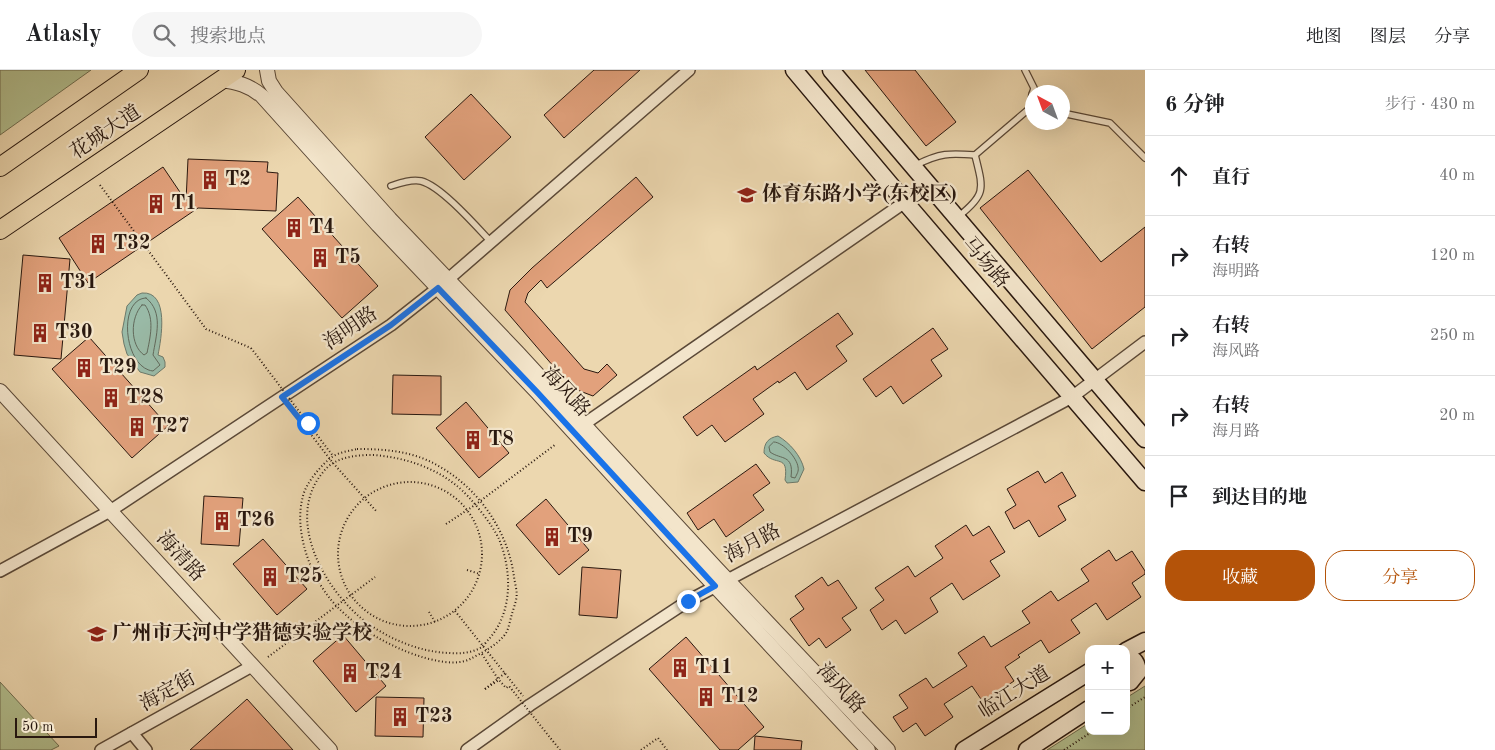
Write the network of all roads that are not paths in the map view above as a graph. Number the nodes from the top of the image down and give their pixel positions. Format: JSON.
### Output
{"nodes":[{"id":1,"x":236,"y":70,"type":"edge"},
{"id":2,"x":267,"y":70,"type":"edge"},
{"id":3,"x":688,"y":70,"type":"edge"},
{"id":4,"x":794,"y":70,"type":"edge"},
{"id":5,"x":830,"y":70,"type":"edge"},
{"id":6,"x":1025,"y":70,"type":"edge"},
{"id":7,"x":133,"y":72,"type":"edge"},
{"id":8,"x":220,"y":80,"type":"junction"},
{"id":9,"x":1032,"y":85,"type":"edge"},
{"id":10,"x":1025,"y":113,"type":"edge"},
{"id":11,"x":1070,"y":115,"type":"edge"},
{"id":12,"x":975,"y":155,"type":"junction"},
{"id":13,"x":1145,"y":158,"type":"edge"},
{"id":14,"x":0,"y":166,"type":"edge"},
{"id":15,"x":913,"y":167,"type":"junction"},
{"id":16,"x":391,"y":186,"type":"dead end"},
{"id":17,"x":905,"y":202,"type":"junction"},
{"id":18,"x":957,"y":218,"type":"junction"},
{"id":19,"x":0,"y":230,"type":"edge"},
{"id":20,"x":491,"y":242,"type":"junction"},
{"id":21,"x":443,"y":284,"type":"junction"},
{"id":22,"x":1145,"y":342,"type":"edge"},
{"id":23,"x":1094,"y":380,"type":"junction"},
{"id":24,"x":0,"y":391,"type":"edge"},
{"id":25,"x":1072,"y":397,"type":"junction"},
{"id":26,"x":578,"y":428,"type":"junction"},
{"id":27,"x":1145,"y":439,"type":"edge"},
{"id":28,"x":1145,"y":482,"type":"edge"},
{"id":29,"x":110,"y":511,"type":"junction"},
{"id":30,"x":0,"y":571,"type":"edge"},
{"id":31,"x":721,"y":582,"type":"junction"},
{"id":32,"x":1145,"y":642,"type":"edge"},
{"id":33,"x":1130,"y":649,"type":"edge"},
{"id":34,"x":1130,"y":657,"type":"edge"},
{"id":35,"x":252,"y":666,"type":"junction"},
{"id":36,"x":1145,"y":672,"type":"edge"},
{"id":37,"x":1085,"y":674,"type":"edge"},
{"id":38,"x":1130,"y":681,"type":"edge"},
{"id":39,"x":1130,"y":682,"type":"edge"},
{"id":40,"x":1085,"y":712,"type":"edge"},
{"id":41,"x":132,"y":733,"type":"junction"},
{"id":42,"x":101,"y":750,"type":"edge"},
{"id":43,"x":146,"y":750,"type":"edge"},
{"id":44,"x":330,"y":750,"type":"edge"},
{"id":45,"x":467,"y":750,"type":"edge"},
{"id":46,"x":868,"y":750,"type":"edge"},
{"id":47,"x":888,"y":750,"type":"edge"},
{"id":48,"x":964,"y":750,"type":"edge"},
{"id":49,"x":1027,"y":750,"type":"edge"}],
"edges":[{"from":1,"to":8,"type":"main road","name":"花城大道"},
{"from":2,"to":21,"type":"street","name":"海风路"},
{"from":3,"to":20,"type":"street","name":"海明路"},
{"from":4,"to":17,"type":"main road","name":"马场路"},
{"from":5,"to":15,"type":"main road","name":"马场路"},
{"from":6,"to":9,"type":"lane"},
{"from":7,"to":14,"type":"main road","name":"花城大道"},
{"from":8,"to":19,"type":"main road","name":"花城大道"},
{"from":8,"to":21,"type":"street","name":"海风路"},
{"from":10,"to":12,"type":"lane"},
{"from":11,"to":13,"type":"lane"},
{"from":12,"to":15,"type":"lane"},
{"from":12,"to":18,"type":"lane"},
{"from":15,"to":18,"type":"main road","name":"马场路"},
{"from":16,"to":20,"type":"lane"},
{"from":17,"to":25,"type":"main road","name":"马场路"},
{"from":17,"to":26,"type":"street"},
{"from":18,"to":23,"type":"main road","name":"马场路"},
{"from":20,"to":21,"type":"street","name":"海明路"},
{"from":21,"to":26,"type":"street","name":"海风路"},
{"from":21,"to":29,"type":"street","name":"海明路"},
{"from":22,"to":23,"type":"street","name":"海月路"},
{"from":23,"to":25,"type":"street","name":"海月路"},
{"from":23,"to":27,"type":"main road","name":"马场路"},
{"from":24,"to":29,"type":"street","name":"海清路"},
{"from":25,"to":28,"type":"main road","name":"马场路"},
{"from":25,"to":31,"type":"street","name":"海月路"},
{"from":26,"to":31,"type":"street","name":"海风路"},
{"from":29,"to":30,"type":"street","name":"海明路"},
{"from":29,"to":35,"type":"street","name":"海清路"},
{"from":31,"to":45,"type":"street","name":"海月路"},
{"from":31,"to":46,"type":"street","name":"海风路"},
{"from":31,"to":47,"type":"street","name":"海风路"},
{"from":32,"to":33,"type":"main road"},
{"from":34,"to":38,"type":"main road"},
{"from":35,"to":41,"type":"street","name":"海定街"},
{"from":35,"to":44,"type":"street","name":"海清路"},
{"from":36,"to":39,"type":"main road"},
{"from":37,"to":48,"type":"main road","name":"临江大道"},
{"from":40,"to":49,"type":"main road"},
{"from":41,"to":42,"type":"street","name":"海定街"},
{"from":41,"to":43,"type":"street"}]}
